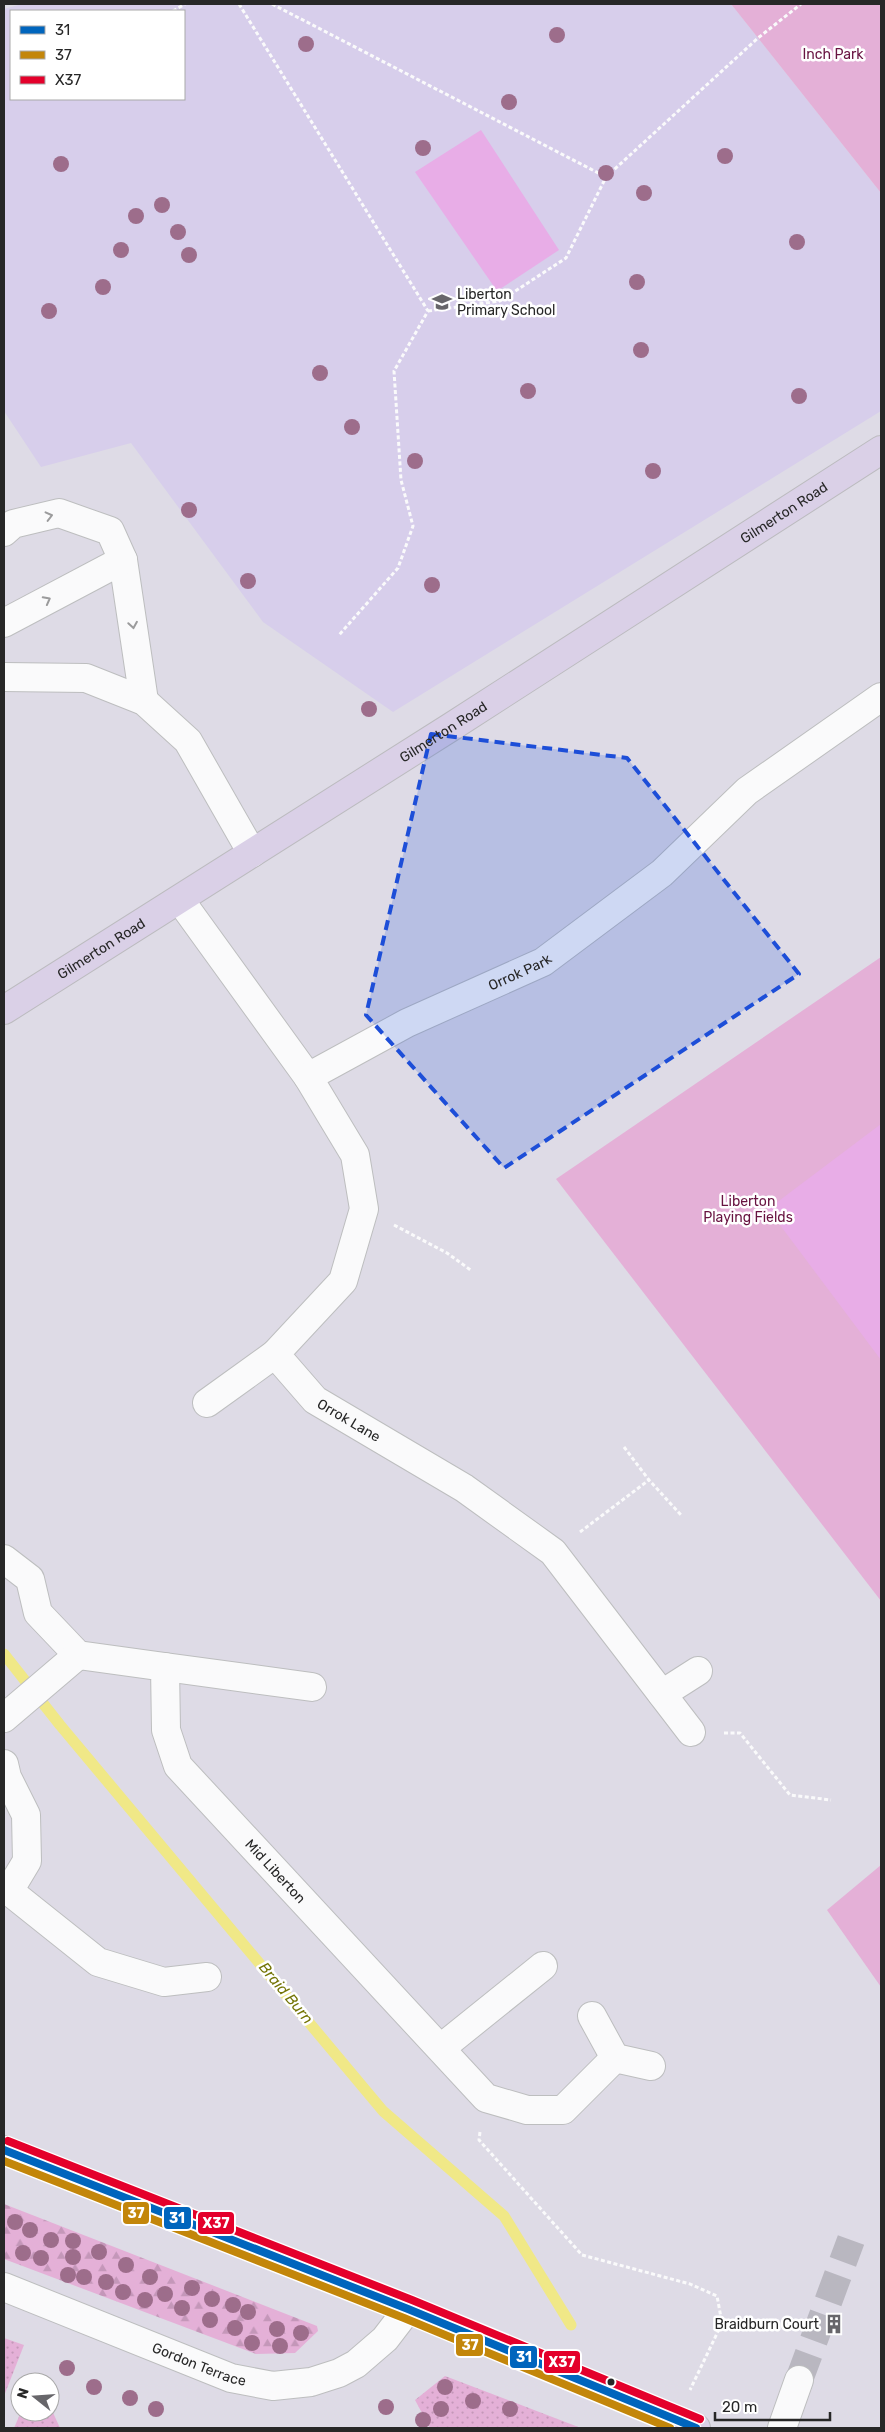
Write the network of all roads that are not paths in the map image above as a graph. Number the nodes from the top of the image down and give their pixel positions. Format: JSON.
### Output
{"nodes":[{"id":1,"x":881,"y":450,"type":"edge"},
{"id":2,"x":7,"y":522,"type":"edge"},
{"id":3,"x":123,"y":560,"type":"junction"},
{"id":4,"x":4,"y":623,"type":"edge"},
{"id":5,"x":4,"y":677,"type":"edge"},
{"id":6,"x":881,"y":697,"type":"edge"},
{"id":7,"x":144,"y":701,"type":"junction"},
{"id":8,"x":252,"y":853,"type":"junction"},
{"id":9,"x":180,"y":900,"type":"junction"},
{"id":10,"x":4,"y":1010,"type":"edge"},
{"id":11,"x":308,"y":1077,"type":"junction"},
{"id":12,"x":275,"y":1354,"type":"junction"},
{"id":13,"x":207,"y":1403,"type":"dead end"},
{"id":14,"x":4,"y":1559,"type":"edge"},
{"id":15,"x":78,"y":1655,"type":"junction"},
{"id":16,"x":165,"y":1667,"type":"junction"},
{"id":17,"x":698,"y":1671,"type":"dead end"},
{"id":18,"x":312,"y":1687,"type":"dead end"},
{"id":19,"x":662,"y":1694,"type":"junction"},
{"id":20,"x":4,"y":1718,"type":"edge"},
{"id":21,"x":691,"y":1732,"type":"road end"},
{"id":22,"x":4,"y":1764,"type":"edge"},
{"id":23,"x":6,"y":1894,"type":"edge"},
{"id":24,"x":542,"y":1966,"type":"dead end"},
{"id":25,"x":207,"y":1977,"type":"dead end"},
{"id":26,"x":592,"y":2016,"type":"dead end"},
{"id":27,"x":441,"y":2048,"type":"junction"},
{"id":28,"x":615,"y":2058,"type":"junction"},
{"id":29,"x":652,"y":2066,"type":"dead end"},
{"id":30,"x":4,"y":2150,"type":"edge"},
{"id":31,"x":4,"y":2287,"type":"edge"},
{"id":32,"x":408,"y":2308,"type":"junction"},
{"id":33,"x":800,"y":2380,"type":"tunnel mouth"},
{"id":34,"x":686,"y":2424,"type":"edge"},
{"id":35,"x":782,"y":2428,"type":"edge"}],
"edges":[{"from":1,"to":8,"type":"main road","name":"Gilmerton Road"},
{"from":2,"to":3,"type":"street","one_way":true},
{"from":4,"to":3,"type":"street","one_way":true},
{"from":3,"to":7,"type":"street","one_way":true},
{"from":5,"to":7,"type":"street"},
{"from":6,"to":11,"type":"street","name":"Orrok Park"},
{"from":7,"to":8,"type":"street"},
{"from":8,"to":9,"type":"main road","name":"Gilmerton Road"},
{"from":9,"to":10,"type":"main road","name":"Gilmerton Road"},
{"from":9,"to":11,"type":"street"},
{"from":11,"to":12,"type":"street"},
{"from":12,"to":13,"type":"street"},
{"from":12,"to":19,"type":"street","name":"Orrok Lane"},
{"from":14,"to":15,"type":"street"},
{"from":15,"to":16,"type":"street"},
{"from":15,"to":20,"type":"street"},
{"from":16,"to":18,"type":"street"},
{"from":16,"to":27,"type":"street","name":"Mid Liberton"},
{"from":17,"to":19,"type":"street"},
{"from":19,"to":21,"type":"street","name":"Orrok Lane"},
{"from":22,"to":23,"type":"street"},
{"from":23,"to":25,"type":"street"},
{"from":24,"to":27,"type":"street"},
{"from":26,"to":28,"type":"street"},
{"from":27,"to":28,"type":"street","name":"Mid Liberton"},
{"from":28,"to":29,"type":"street"},
{"from":30,"to":32,"type":"main road"},
{"from":31,"to":32,"type":"street","name":"Gordon Terrace"},
{"from":32,"to":34,"type":"main road"},
{"from":33,"to":35,"type":"street"}]}
